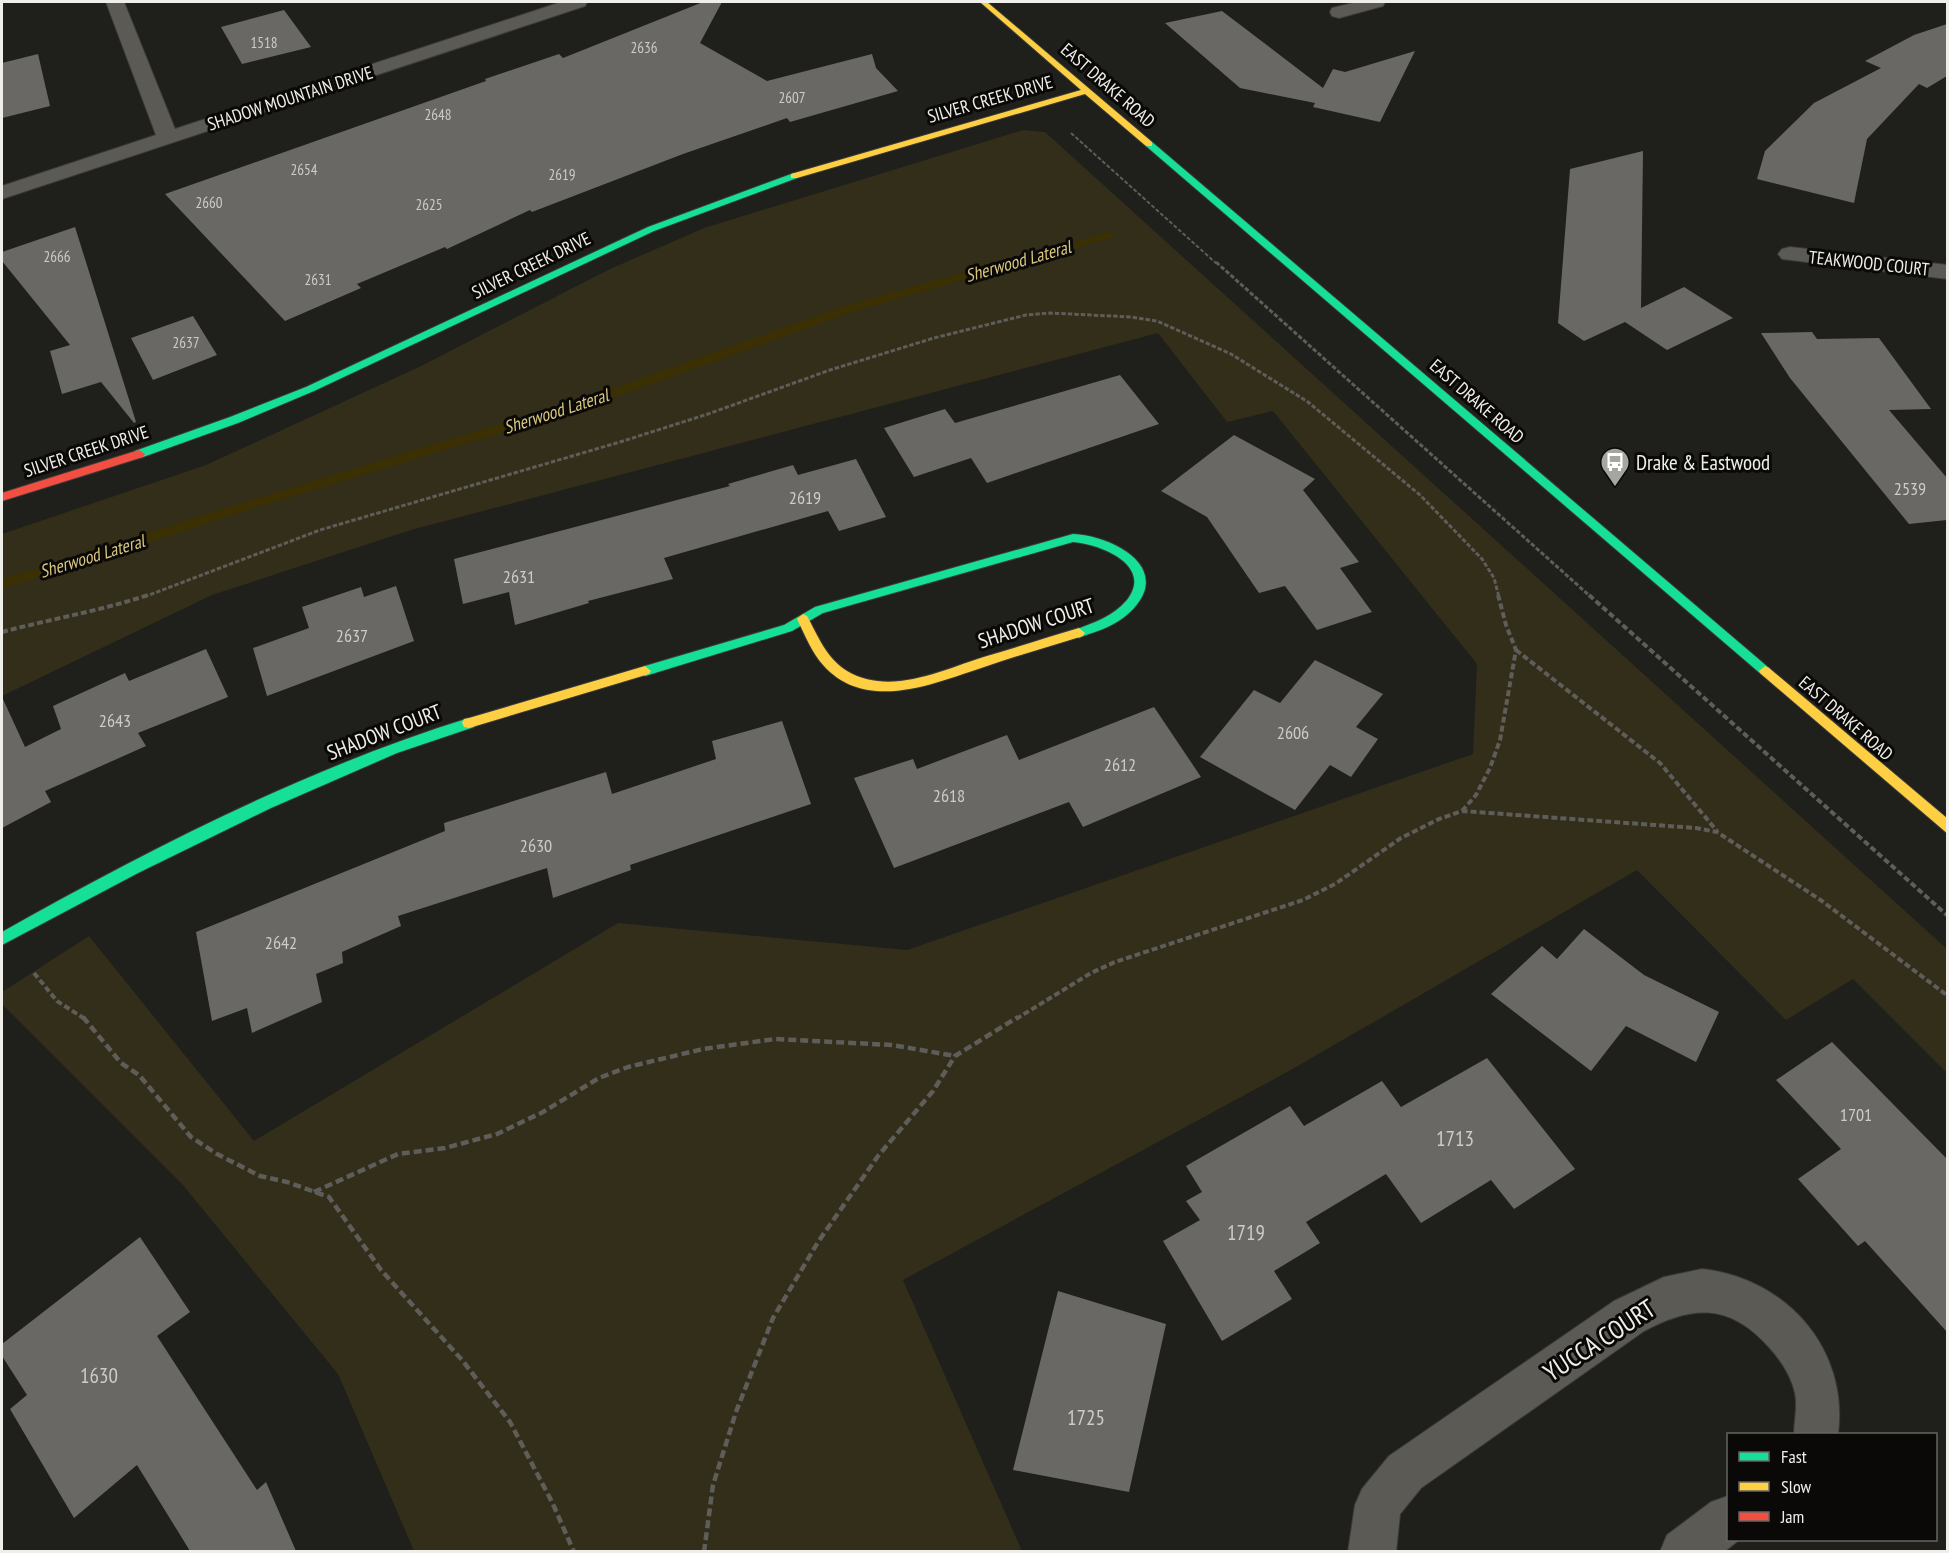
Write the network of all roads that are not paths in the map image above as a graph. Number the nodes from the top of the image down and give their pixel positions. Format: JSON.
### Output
{"nodes":[{"id":1,"x":115,"y":2,"type":"edge"},
{"id":2,"x":578,"y":2,"type":"edge"},
{"id":3,"x":983,"y":2,"type":"edge"},
{"id":4,"x":1376,"y":2,"type":"edge"},
{"id":5,"x":1339,"y":12,"type":"dead end"},
{"id":6,"x":1086,"y":91,"type":"junction"},
{"id":7,"x":168,"y":139,"type":"junction"},
{"id":8,"x":2,"y":193,"type":"edge"},
{"id":9,"x":1790,"y":254,"type":"dead end"},
{"id":10,"x":1947,"y":272,"type":"edge"},
{"id":11,"x":2,"y":497,"type":"edge"},
{"id":12,"x":803,"y":619,"type":"junction"},
{"id":13,"x":1947,"y":828,"type":"edge"},
{"id":14,"x":5,"y":937,"type":"edge"},
{"id":15,"x":1816,"y":1433,"type":"edge"},
{"id":16,"x":1727,"y":1519,"type":"edge"},
{"id":17,"x":1371,"y":1551,"type":"edge"},
{"id":18,"x":1684,"y":1551,"type":"edge"}],
"edges":[{"from":1,"to":7,"type":"street"},
{"from":2,"to":7,"type":"street","name":"SHADOW MOUNTAIN DRIVE"},
{"from":3,"to":6,"type":"street","name":"EAST DRAKE ROAD"},
{"from":4,"to":5,"type":"street"},
{"from":6,"to":11,"type":"street","name":"SILVER CREEK DRIVE"},
{"from":6,"to":13,"type":"street","name":"EAST DRAKE ROAD"},
{"from":7,"to":8,"type":"street","name":"SHADOW MOUNTAIN DRIVE"},
{"from":9,"to":10,"type":"street","name":"TEAKWOOD COURT"},
{"from":12,"to":12,"type":"street","name":"SHADOW COURT"},
{"from":12,"to":14,"type":"street","name":"SHADOW COURT"},
{"from":15,"to":17,"type":"street","name":"YUCCA COURT"},
{"from":16,"to":18,"type":"street"}]}
